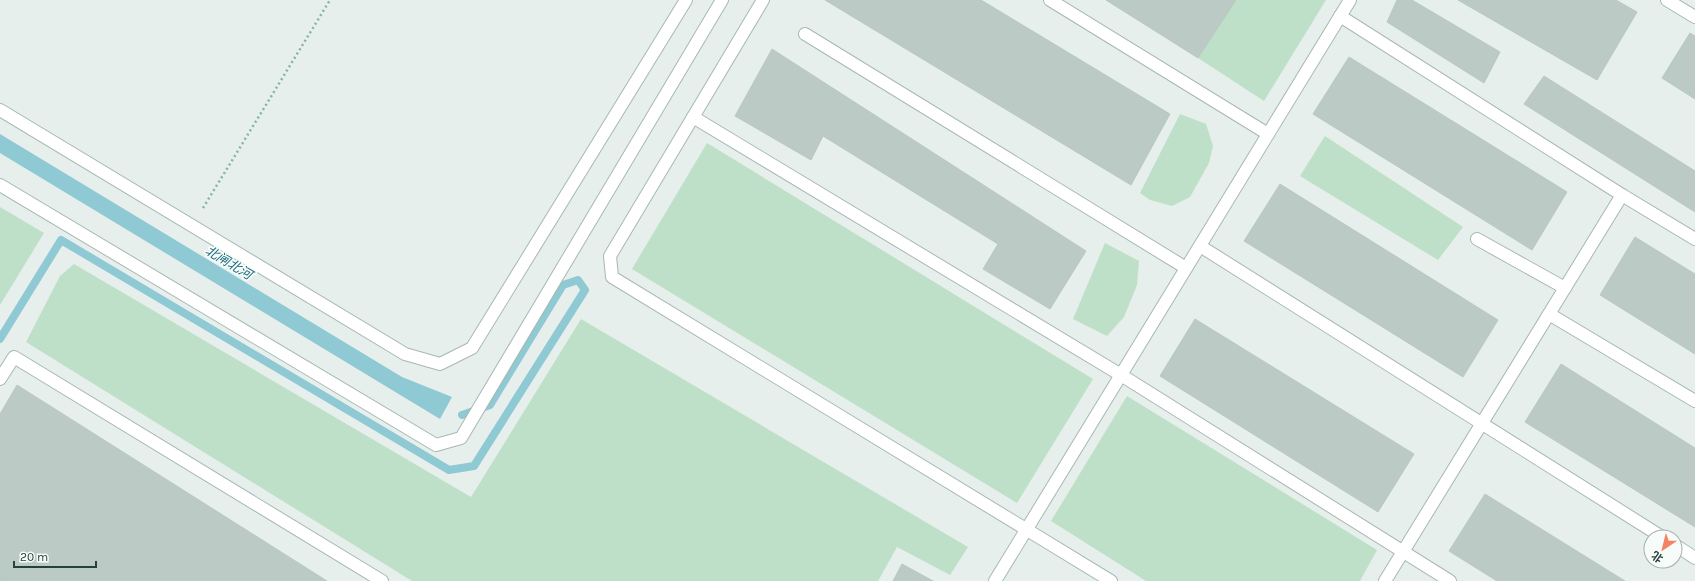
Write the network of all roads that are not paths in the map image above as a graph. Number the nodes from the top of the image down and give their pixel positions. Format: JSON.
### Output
{"nodes":[{"id":1,"x":686,"y":0,"type":"edge"},
{"id":2,"x":722,"y":0,"type":"edge"},
{"id":3,"x":764,"y":0,"type":"edge"},
{"id":4,"x":1050,"y":0,"type":"edge"},
{"id":5,"x":1350,"y":0,"type":"edge"},
{"id":6,"x":1667,"y":0,"type":"edge"},
{"id":7,"x":1340,"y":16,"type":"junction"},
{"id":8,"x":1695,"y":17,"type":"edge"},
{"id":9,"x":805,"y":34,"type":"dead end"},
{"id":10,"x":0,"y":110,"type":"edge"},
{"id":11,"x":693,"y":117,"type":"junction"},
{"id":12,"x":1268,"y":134,"type":"junction"},
{"id":13,"x":0,"y":185,"type":"edge"},
{"id":14,"x":1622,"y":195,"type":"junction"},
{"id":15,"x":1477,"y":239,"type":"dead end"},
{"id":16,"x":1695,"y":239,"type":"edge"},
{"id":17,"x":1200,"y":246,"type":"junction"},
{"id":18,"x":1186,"y":268,"type":"junction"},
{"id":19,"x":1565,"y":288,"type":"junction"},
{"id":20,"x":1549,"y":314,"type":"junction"},
{"id":21,"x":1121,"y":375,"type":"junction"},
{"id":22,"x":0,"y":379,"type":"edge"},
{"id":23,"x":1695,"y":401,"type":"edge"},
{"id":24,"x":1482,"y":423,"type":"junction"},
{"id":25,"x":1649,"y":529,"type":"edge"},
{"id":26,"x":1026,"y":530,"type":"junction"},
{"id":27,"x":1683,"y":550,"type":"edge"},
{"id":28,"x":1403,"y":552,"type":"junction"},
{"id":29,"x":1695,"y":558,"type":"edge"},
{"id":30,"x":382,"y":581,"type":"edge"},
{"id":31,"x":995,"y":581,"type":"edge"},
{"id":32,"x":1111,"y":581,"type":"edge"},
{"id":33,"x":1385,"y":581,"type":"edge"},
{"id":34,"x":1450,"y":581,"type":"edge"}],
"edges":[{"from":1,"to":10,"type":"street"},
{"from":2,"to":13,"type":"street"},
{"from":3,"to":11,"type":"street"},
{"from":4,"to":12,"type":"street"},
{"from":5,"to":7,"type":"street"},
{"from":6,"to":8,"type":"street"},
{"from":7,"to":12,"type":"street"},
{"from":7,"to":14,"type":"street"},
{"from":9,"to":18,"type":"street"},
{"from":11,"to":21,"type":"street"},
{"from":11,"to":26,"type":"street"},
{"from":12,"to":17,"type":"street"},
{"from":14,"to":16,"type":"street"},
{"from":14,"to":19,"type":"street"},
{"from":15,"to":19,"type":"street"},
{"from":17,"to":18,"type":"street"},
{"from":17,"to":24,"type":"street"},
{"from":18,"to":21,"type":"street"},
{"from":19,"to":20,"type":"street"},
{"from":20,"to":23,"type":"street"},
{"from":20,"to":24,"type":"street"},
{"from":21,"to":26,"type":"street"},
{"from":21,"to":28,"type":"street"},
{"from":22,"to":30,"type":"street"},
{"from":24,"to":25,"type":"street"},
{"from":24,"to":28,"type":"street"},
{"from":26,"to":31,"type":"street"},
{"from":26,"to":32,"type":"street"},
{"from":27,"to":29,"type":"street"},
{"from":28,"to":33,"type":"street"},
{"from":28,"to":34,"type":"street"}]}
